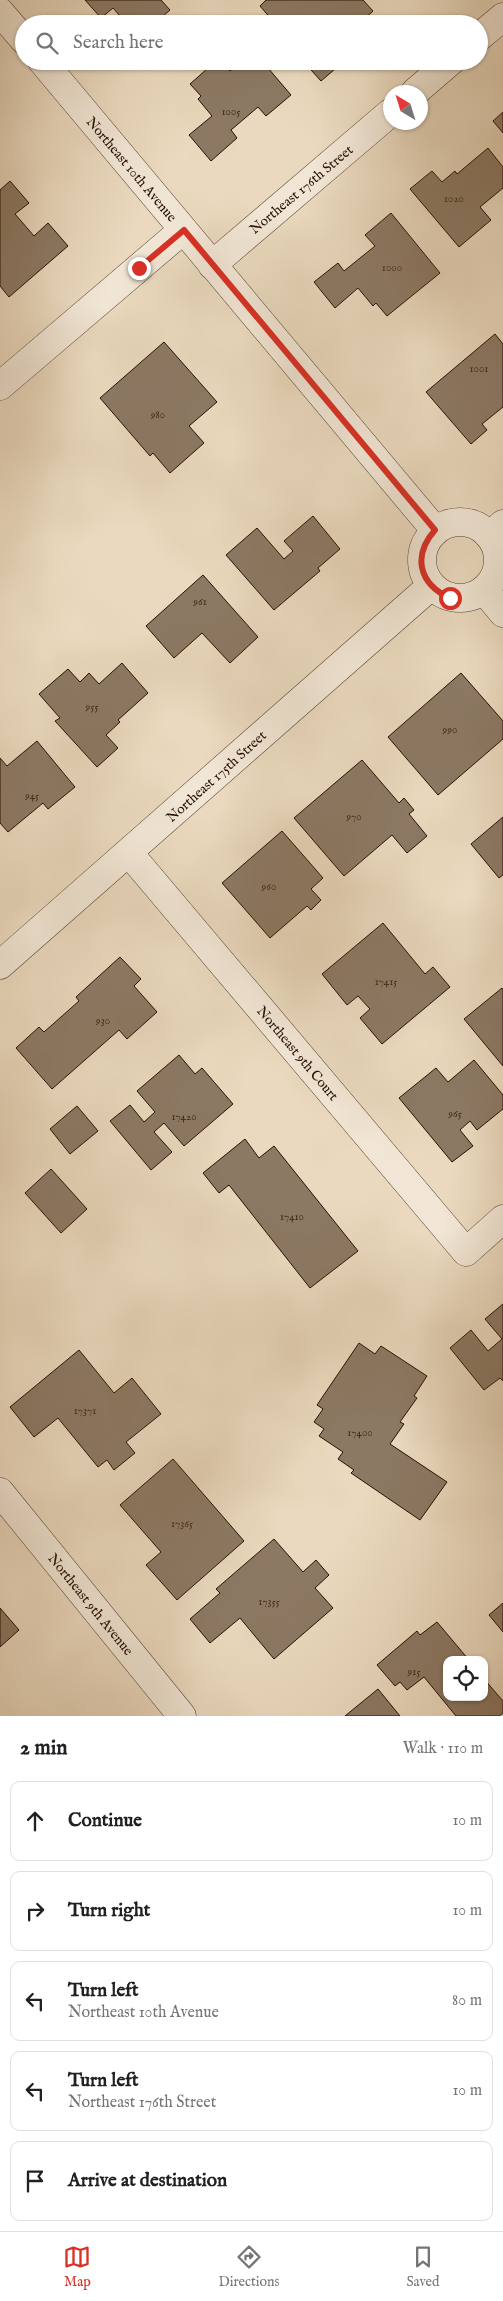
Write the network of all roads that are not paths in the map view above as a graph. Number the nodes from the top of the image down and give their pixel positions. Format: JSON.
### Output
{"nodes":[{"id":1,"x":0,"y":12,"type":"edge"},
{"id":2,"x":503,"y":17,"type":"edge"},
{"id":3,"x":15,"y":30,"type":"edge"},
{"id":4,"x":488,"y":30,"type":"edge"},
{"id":5,"x":50,"y":70,"type":"edge"},
{"id":6,"x":441,"y":70,"type":"edge"},
{"id":7,"x":423,"y":85,"type":"edge"},
{"id":8,"x":383,"y":119,"type":"edge"},
{"id":9,"x":184,"y":230,"type":"junction"},
{"id":10,"x":212,"y":265,"type":"junction"},
{"id":11,"x":0,"y":386,"type":"edge"},
{"id":12,"x":435,"y":530,"type":"junction"},
{"id":13,"x":496,"y":530,"type":"edge"},
{"id":14,"x":431,"y":586,"type":"junction"},
{"id":15,"x":484,"y":590,"type":"junction"},
{"id":16,"x":503,"y":612,"type":"edge"},
{"id":17,"x":129,"y":854,"type":"junction"},
{"id":18,"x":0,"y":965,"type":"edge"},
{"id":19,"x":503,"y":1219,"type":"edge"},
{"id":20,"x":0,"y":1492,"type":"edge"},
{"id":21,"x":182,"y":1716,"type":"edge"}],
"edges":[{"from":1,"to":3,"type":"street"},
{"from":2,"to":4,"type":"street"},
{"from":5,"to":9,"type":"street","name":"Northeast 10th Avenue"},
{"from":6,"to":7,"type":"street"},
{"from":8,"to":10,"type":"street","name":"Northeast 176th Street"},
{"from":9,"to":10,"type":"street","name":"Northeast 10th Avenue"},
{"from":9,"to":11,"type":"street"},
{"from":10,"to":12,"type":"street","name":"Northeast 10th Avenue"},
{"from":12,"to":13,"type":"street"},
{"from":12,"to":14,"type":"street"},
{"from":13,"to":15,"type":"street"},
{"from":14,"to":15,"type":"street"},
{"from":14,"to":17,"type":"street","name":"Northeast 175th Street"},
{"from":15,"to":16,"type":"street"},
{"from":17,"to":18,"type":"street","name":"Northeast 175th Street"},
{"from":17,"to":19,"type":"street","name":"Northeast 9th Court"},
{"from":20,"to":21,"type":"street","name":"Northeast 9th Avenue"}]}
